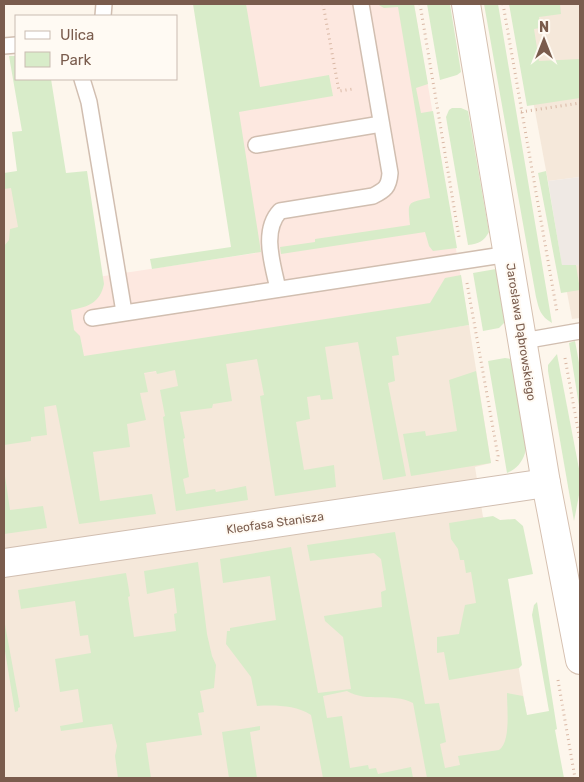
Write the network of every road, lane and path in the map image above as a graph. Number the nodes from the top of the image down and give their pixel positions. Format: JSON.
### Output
{"nodes":[{"id":1,"x":323,"y":4,"type":"edge"},
{"id":2,"x":361,"y":4,"type":"edge"},
{"id":3,"x":466,"y":4,"type":"edge"},
{"id":4,"x":503,"y":4,"type":"edge"},
{"id":5,"x":82,"y":80,"type":"edge"},
{"id":6,"x":580,"y":103,"type":"edge"},
{"id":7,"x":522,"y":112,"type":"junction"},
{"id":8,"x":381,"y":124,"type":"junction"},
{"id":9,"x":365,"y":127,"type":"junction"},
{"id":10,"x":256,"y":145,"type":"dead end"},
{"id":11,"x":508,"y":254,"type":"junction"},
{"id":12,"x":278,"y":289,"type":"junction"},
{"id":13,"x":124,"y":312,"type":"junction"},
{"id":14,"x":92,"y":318,"type":"dead end"},
{"id":15,"x":580,"y":330,"type":"edge"},
{"id":16,"x":560,"y":333,"type":"junction"},
{"id":17,"x":523,"y":341,"type":"junction"},
{"id":18,"x":580,"y":440,"type":"edge"},
{"id":19,"x":546,"y":483,"type":"junction"},
{"id":20,"x":4,"y":563,"type":"edge"},
{"id":21,"x":580,"y":660,"type":"edge"}],
"edges":[{"from":1,"to":9,"type":"path"},
{"from":2,"to":8,"type":"lane"},
{"from":3,"to":11,"type":"street","name":"Jarosława Dąbrowskiego"},
{"from":4,"to":7,"type":"path"},
{"from":5,"to":13,"type":"lane"},
{"from":6,"to":7,"type":"path"},
{"from":7,"to":16,"type":"path"},
{"from":8,"to":9,"type":"lane"},
{"from":8,"to":12,"type":"lane"},
{"from":9,"to":10,"type":"lane"},
{"from":11,"to":12,"type":"lane"},
{"from":11,"to":17,"type":"street","name":"Jarosława Dąbrowskiego"},
{"from":12,"to":13,"type":"lane"},
{"from":13,"to":14,"type":"lane"},
{"from":15,"to":16,"type":"lane"},
{"from":16,"to":17,"type":"lane"},
{"from":16,"to":18,"type":"path"},
{"from":17,"to":19,"type":"street","name":"Jarosława Dąbrowskiego"},
{"from":19,"to":20,"type":"street","name":"Kleofasa Stanisza"},
{"from":19,"to":21,"type":"street","name":"Jarosława Dąbrowskiego"}]}
